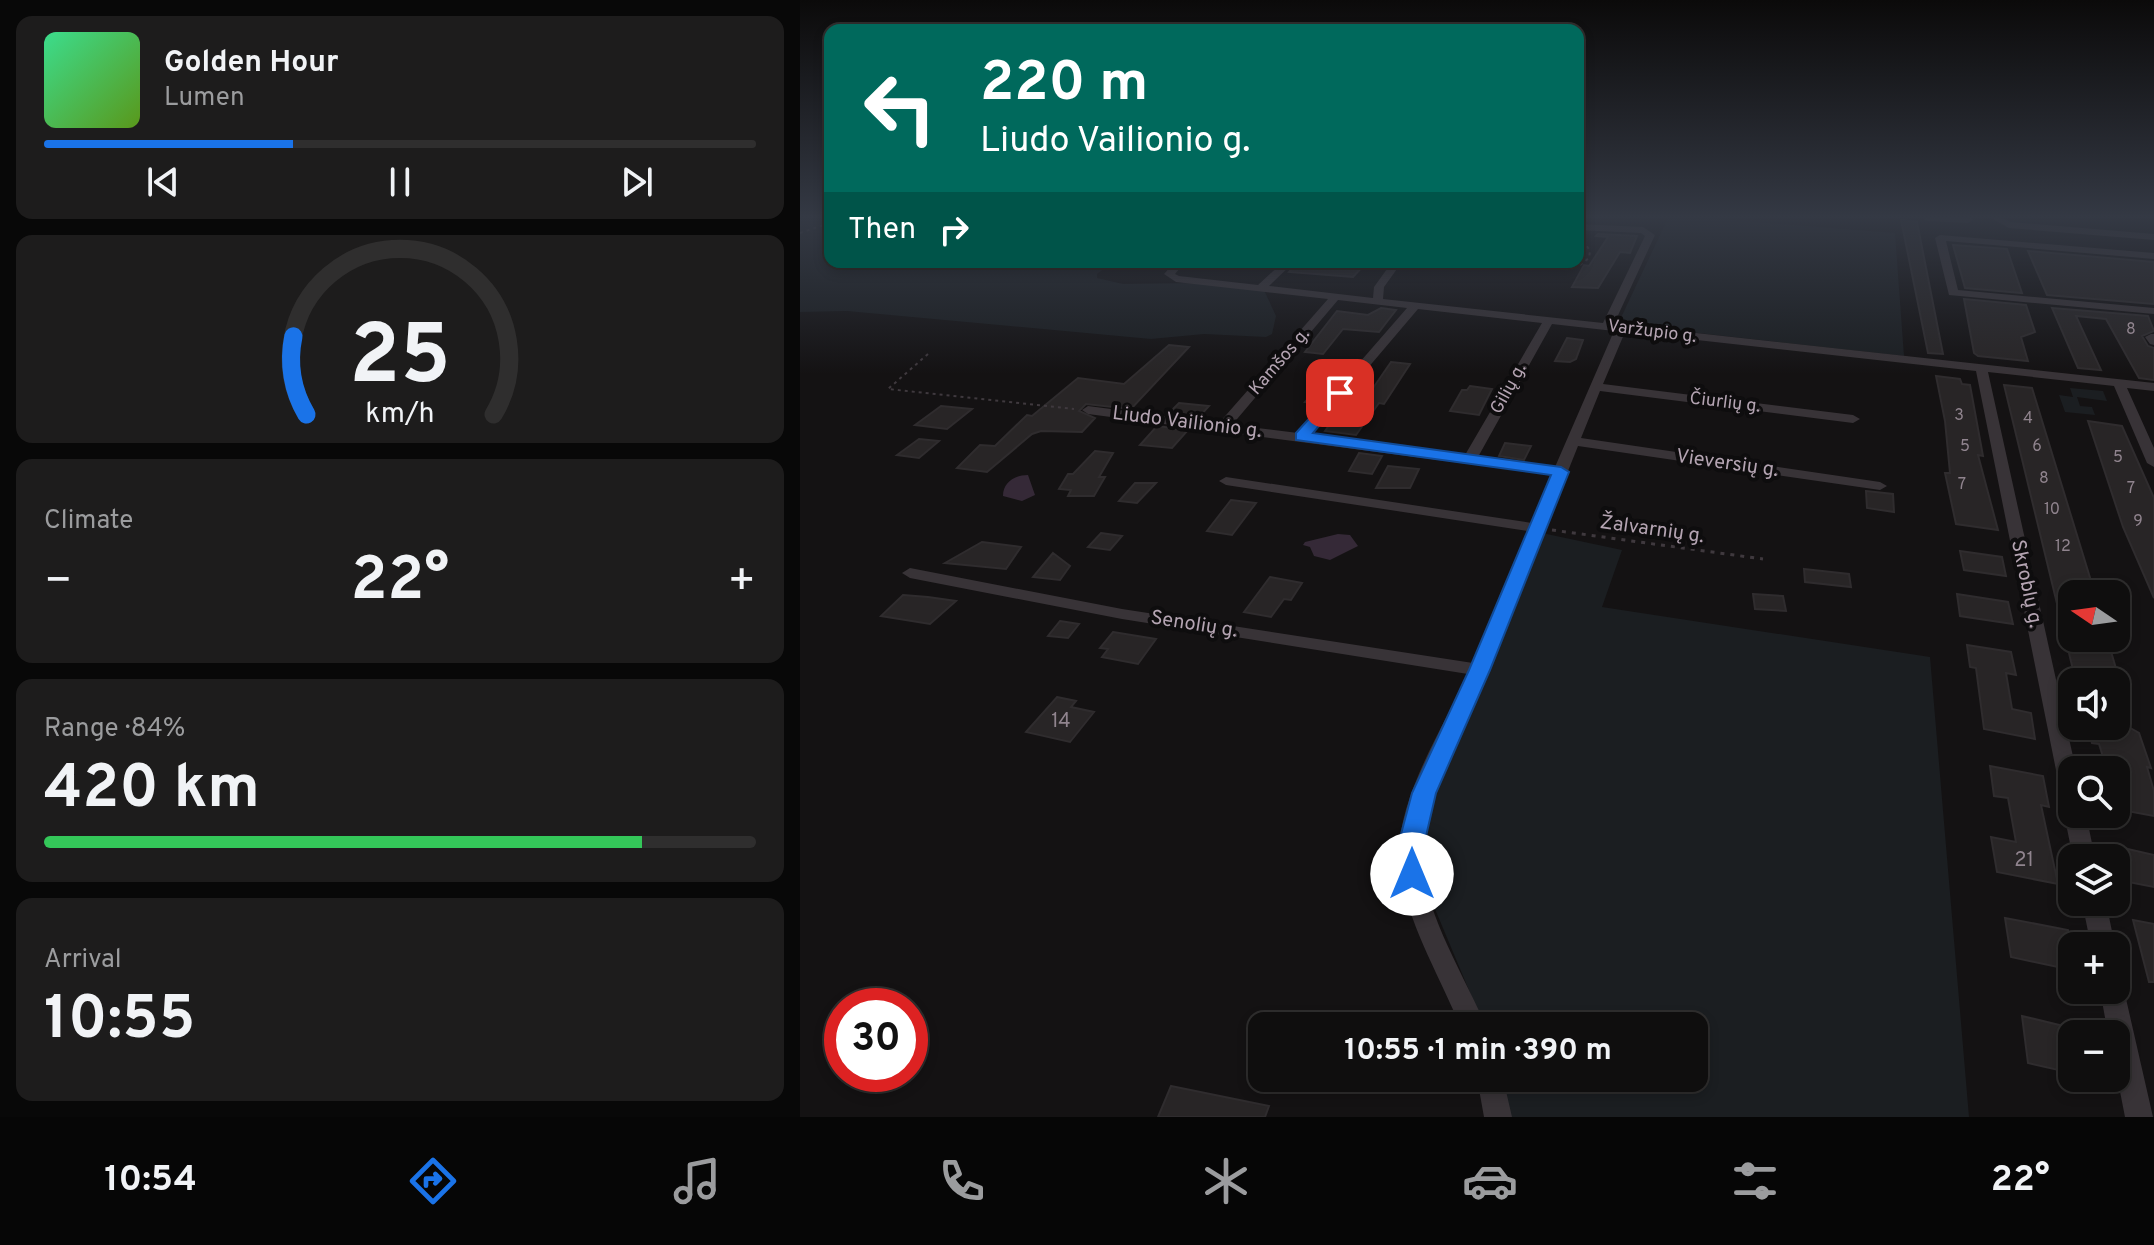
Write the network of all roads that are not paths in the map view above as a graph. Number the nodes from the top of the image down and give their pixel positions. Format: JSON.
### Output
{"nodes":[{"id":1,"x":1173,"y":270,"type":"edge"},
{"id":2,"x":1280,"y":270,"type":"edge"},
{"id":3,"x":1391,"y":270,"type":"edge"},
{"id":4,"x":1636,"y":270,"type":"edge"},
{"id":5,"x":1948,"y":270,"type":"edge"},
{"id":6,"x":1261,"y":288,"type":"junction"},
{"id":7,"x":1336,"y":296,"type":"junction"},
{"id":8,"x":1378,"y":300,"type":"junction"},
{"id":9,"x":1416,"y":304,"type":"junction"},
{"id":10,"x":2154,"y":311,"type":"edge"},
{"id":11,"x":1549,"y":320,"type":"junction"},
{"id":12,"x":1614,"y":327,"type":"junction"},
{"id":13,"x":1981,"y":368,"type":"junction"},
{"id":14,"x":2119,"y":384,"type":"junction"},
{"id":15,"x":1596,"y":387,"type":"junction"},
{"id":16,"x":2154,"y":387,"type":"edge"},
{"id":17,"x":1088,"y":410,"type":"road end"},
{"id":18,"x":1853,"y":419,"type":"dead end"},
{"id":19,"x":1223,"y":427,"type":"junction"},
{"id":20,"x":1302,"y":437,"type":"junction"},
{"id":21,"x":1574,"y":441,"type":"junction"},
{"id":22,"x":1470,"y":459,"type":"junction"},
{"id":23,"x":2154,"y":463,"type":"edge"},
{"id":24,"x":1561,"y":472,"type":"junction"},
{"id":25,"x":1226,"y":481,"type":"dead end"},
{"id":26,"x":1880,"y":486,"type":"dead end"},
{"id":27,"x":1536,"y":528,"type":"junction"},
{"id":28,"x":910,"y":573,"type":"dead end"},
{"id":29,"x":1479,"y":670,"type":"junction"},
{"id":30,"x":2063,"y":756,"type":"edge"},
{"id":31,"x":2115,"y":1004,"type":"edge"},
{"id":32,"x":1467,"y":1012,"type":"edge"},
{"id":33,"x":1493,"y":1092,"type":"edge"},
{"id":34,"x":1498,"y":1117,"type":"edge"},
{"id":35,"x":2139,"y":1117,"type":"edge"}],
"edges":[{"from":1,"to":6,"type":"street","name":"Varžupio g."},
{"from":2,"to":6,"type":"street"},
{"from":3,"to":8,"type":"street"},
{"from":4,"to":12,"type":"street"},
{"from":5,"to":10,"type":"street"},
{"from":6,"to":7,"type":"street","name":"Varžupio g."},
{"from":7,"to":8,"type":"street","name":"Varžupio g."},
{"from":7,"to":19,"type":"street","name":"Kamšos g."},
{"from":8,"to":9,"type":"street","name":"Varžupio g."},
{"from":9,"to":11,"type":"street","name":"Varžupio g."},
{"from":9,"to":20,"type":"street"},
{"from":11,"to":12,"type":"street","name":"Varžupio g."},
{"from":11,"to":22,"type":"street","name":"Gilių g."},
{"from":12,"to":13,"type":"street","name":"Varžupio g."},
{"from":12,"to":15,"type":"street"},
{"from":13,"to":14,"type":"street","name":"Varžupio g."},
{"from":13,"to":30,"type":"street","name":"Skroblų g."},
{"from":14,"to":16,"type":"street","name":"Varžupio g."},
{"from":14,"to":23,"type":"street"},
{"from":15,"to":18,"type":"street","name":"Čiurlių g."},
{"from":15,"to":21,"type":"street"},
{"from":17,"to":19,"type":"street","name":"Liudo Vailionio g."},
{"from":19,"to":20,"type":"street","name":"Liudo Vailionio g."},
{"from":20,"to":22,"type":"street","name":"Liudo Vailionio g."},
{"from":21,"to":24,"type":"street"},
{"from":21,"to":26,"type":"street","name":"Vieversių g."},
{"from":22,"to":24,"type":"street","name":"Liudo Vailionio g."},
{"from":24,"to":27,"type":"street"},
{"from":25,"to":27,"type":"street"},
{"from":27,"to":29,"type":"street"},
{"from":28,"to":29,"type":"street","name":"Senolių g."},
{"from":29,"to":32,"type":"street"},
{"from":31,"to":35,"type":"street"},
{"from":33,"to":34,"type":"street"}]}
